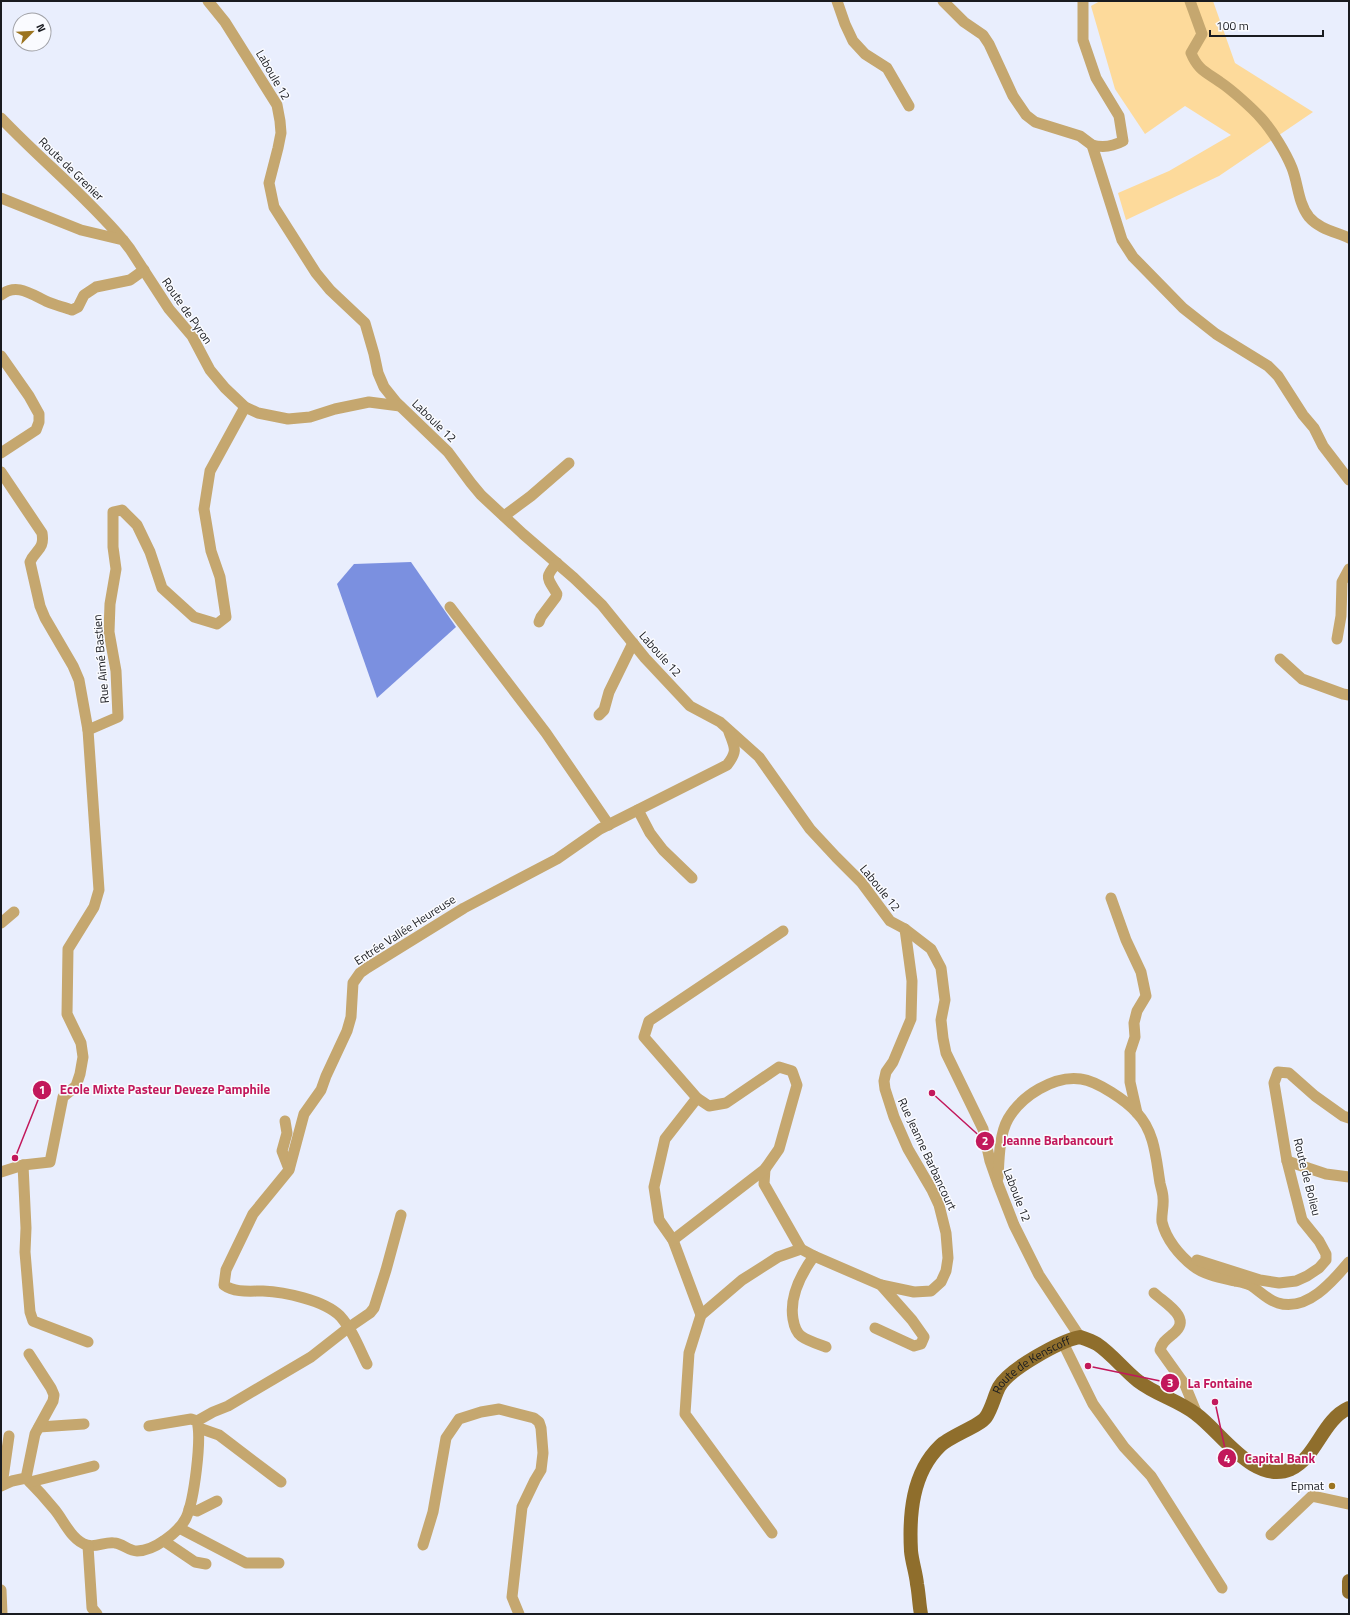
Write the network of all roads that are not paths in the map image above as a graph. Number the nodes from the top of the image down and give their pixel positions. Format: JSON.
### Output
{"nodes":[{"id":1,"x":208,"y":1,"type":"edge"},
{"id":2,"x":837,"y":1,"type":"edge"},
{"id":3,"x":943,"y":1,"type":"edge"},
{"id":4,"x":1082,"y":1,"type":"edge"},
{"id":5,"x":1190,"y":1,"type":"edge"},
{"id":6,"x":909,"y":106,"type":"dead end"},
{"id":7,"x":1,"y":118,"type":"edge"},
{"id":8,"x":1092,"y":145,"type":"junction"},
{"id":9,"x":1,"y":198,"type":"edge"},
{"id":10,"x":1349,"y":238,"type":"edge"},
{"id":11,"x":123,"y":240,"type":"junction"},
{"id":12,"x":144,"y":270,"type":"junction"},
{"id":13,"x":4,"y":293,"type":"edge"},
{"id":14,"x":1,"y":356,"type":"edge"},
{"id":15,"x":384,"y":387,"type":"junction"},
{"id":16,"x":376,"y":402,"type":"junction"},
{"id":17,"x":400,"y":406,"type":"junction"},
{"id":18,"x":245,"y":407,"type":"junction"},
{"id":19,"x":1,"y":452,"type":"edge"},
{"id":20,"x":569,"y":464,"type":"dead end"},
{"id":21,"x":1,"y":472,"type":"edge"},
{"id":22,"x":1349,"y":480,"type":"edge"},
{"id":23,"x":504,"y":516,"type":"junction"},
{"id":24,"x":557,"y":563,"type":"junction"},
{"id":25,"x":1349,"y":569,"type":"edge"},
{"id":26,"x":450,"y":607,"type":"dead end"},
{"id":27,"x":539,"y":622,"type":"dead end"},
{"id":28,"x":1337,"y":639,"type":"dead end"},
{"id":29,"x":633,"y":643,"type":"junction"},
{"id":30,"x":1280,"y":659,"type":"dead end"},
{"id":31,"x":1349,"y":695,"type":"edge"},
{"id":32,"x":599,"y":715,"type":"dead end"},
{"id":33,"x":88,"y":730,"type":"junction"},
{"id":34,"x":728,"y":730,"type":"junction"},
{"id":35,"x":638,"y":810,"type":"junction"},
{"id":36,"x":609,"y":825,"type":"junction"},
{"id":37,"x":692,"y":878,"type":"dead end"},
{"id":38,"x":1111,"y":898,"type":"dead end"},
{"id":39,"x":14,"y":912,"type":"dead end"},
{"id":40,"x":1,"y":923,"type":"edge"},
{"id":41,"x":905,"y":930,"type":"junction"},
{"id":42,"x":782,"y":931,"type":"dead end"},
{"id":43,"x":697,"y":1098,"type":"junction"},
{"id":44,"x":1137,"y":1113,"type":"junction"},
{"id":45,"x":1349,"y":1118,"type":"edge"},
{"id":46,"x":285,"y":1121,"type":"dead end"},
{"id":47,"x":1287,"y":1161,"type":"junction"},
{"id":48,"x":23,"y":1165,"type":"junction"},
{"id":49,"x":765,"y":1169,"type":"junction"},
{"id":50,"x":289,"y":1170,"type":"junction"},
{"id":51,"x":1,"y":1172,"type":"edge"},
{"id":52,"x":1349,"y":1177,"type":"edge"},
{"id":53,"x":998,"y":1184,"type":"junction"},
{"id":54,"x":401,"y":1215,"type":"dead end"},
{"id":55,"x":672,"y":1240,"type":"junction"},
{"id":56,"x":801,"y":1249,"type":"junction"},
{"id":57,"x":1180,"y":1254,"type":"junction"},
{"id":58,"x":814,"y":1256,"type":"junction"},
{"id":59,"x":1349,"y":1262,"type":"edge"},
{"id":60,"x":881,"y":1285,"type":"junction"},
{"id":61,"x":1154,"y":1293,"type":"dead end"},
{"id":62,"x":701,"y":1315,"type":"junction"},
{"id":63,"x":348,"y":1328,"type":"junction"},
{"id":64,"x":876,"y":1328,"type":"dead end"},
{"id":65,"x":1080,"y":1337,"type":"junction"},
{"id":66,"x":88,"y":1342,"type":"dead end"},
{"id":67,"x":1063,"y":1343,"type":"junction"},
{"id":68,"x":826,"y":1347,"type":"dead end"},
{"id":69,"x":29,"y":1354,"type":"dead end"},
{"id":70,"x":367,"y":1364,"type":"dead end"},
{"id":71,"x":1349,"y":1408,"type":"edge"},
{"id":72,"x":1197,"y":1414,"type":"junction"},
{"id":73,"x":84,"y":1424,"type":"dead end"},
{"id":74,"x":198,"y":1425,"type":"junction"},
{"id":75,"x":149,"y":1426,"type":"dead end"},
{"id":76,"x":39,"y":1428,"type":"junction"},
{"id":77,"x":9,"y":1436,"type":"dead end"},
{"id":78,"x":94,"y":1466,"type":"dead end"},
{"id":79,"x":28,"y":1480,"type":"junction"},
{"id":80,"x":281,"y":1482,"type":"dead end"},
{"id":81,"x":1,"y":1486,"type":"edge"},
{"id":82,"x":217,"y":1501,"type":"dead end"},
{"id":83,"x":1349,"y":1504,"type":"edge"},
{"id":84,"x":189,"y":1509,"type":"junction"},
{"id":85,"x":179,"y":1528,"type":"junction"},
{"id":86,"x":772,"y":1533,"type":"dead end"},
{"id":87,"x":1271,"y":1534,"type":"dead end"},
{"id":88,"x":164,"y":1541,"type":"junction"},
{"id":89,"x":423,"y":1545,"type":"dead end"},
{"id":90,"x":88,"y":1546,"type":"junction"},
{"id":91,"x":279,"y":1563,"type":"dead end"},
{"id":92,"x":206,"y":1564,"type":"dead end"},
{"id":93,"x":1349,"y":1581,"type":"edge"},
{"id":94,"x":1222,"y":1588,"type":"dead end"},
{"id":95,"x":1,"y":1590,"type":"edge"},
{"id":96,"x":1349,"y":1592,"type":"edge"},
{"id":97,"x":2,"y":1614,"type":"edge"},
{"id":98,"x":97,"y":1614,"type":"edge"},
{"id":99,"x":519,"y":1614,"type":"edge"},
{"id":100,"x":921,"y":1614,"type":"edge"}],
"edges":[{"from":1,"to":15,"type":"street","name":"Laboule 12"},
{"from":2,"to":6,"type":"street"},
{"from":3,"to":8,"type":"street"},
{"from":4,"to":8,"type":"street"},
{"from":5,"to":10,"type":"street"},
{"from":7,"to":11,"type":"street","name":"Route de Grenier"},
{"from":8,"to":22,"type":"street"},
{"from":9,"to":11,"type":"street"},
{"from":11,"to":12,"type":"street","name":"Route de Pyron"},
{"from":12,"to":13,"type":"street"},
{"from":12,"to":18,"type":"street","name":"Route de Pyron"},
{"from":14,"to":19,"type":"street"},
{"from":15,"to":16,"type":"street"},
{"from":15,"to":17,"type":"street","name":"Laboule 12"},
{"from":16,"to":17,"type":"street","name":"Route de Pyron"},
{"from":16,"to":18,"type":"street","name":"Route de Pyron"},
{"from":17,"to":23,"type":"street","name":"Laboule 12"},
{"from":18,"to":33,"type":"street","name":"Rue Aimé Bastien"},
{"from":20,"to":23,"type":"street"},
{"from":21,"to":33,"type":"street"},
{"from":23,"to":24,"type":"street","name":"Laboule 12"},
{"from":24,"to":27,"type":"street"},
{"from":24,"to":29,"type":"street","name":"Laboule 12"},
{"from":25,"to":28,"type":"street"},
{"from":26,"to":36,"type":"street"},
{"from":29,"to":32,"type":"street"},
{"from":29,"to":34,"type":"street","name":"Laboule 12"},
{"from":30,"to":31,"type":"street"},
{"from":33,"to":48,"type":"street"},
{"from":34,"to":35,"type":"street","name":"Entrée Vallée Heureuse"},
{"from":34,"to":41,"type":"street","name":"Laboule 12"},
{"from":35,"to":36,"type":"street","name":"Entrée Vallée Heureuse"},
{"from":35,"to":37,"type":"street"},
{"from":36,"to":50,"type":"street","name":"Entrée Vallée Heureuse"},
{"from":38,"to":44,"type":"street"},
{"from":39,"to":40,"type":"street"},
{"from":41,"to":53,"type":"street","name":"Laboule 12"},
{"from":41,"to":60,"type":"street","name":"Rue Jeanne Barbancourt"},
{"from":42,"to":43,"type":"street"},
{"from":43,"to":49,"type":"street"},
{"from":43,"to":55,"type":"street"},
{"from":44,"to":53,"type":"street"},
{"from":44,"to":57,"type":"street"},
{"from":45,"to":47,"type":"street","name":"Route de Bolieu"},
{"from":46,"to":50,"type":"street"},
{"from":47,"to":52,"type":"street"},
{"from":47,"to":57,"type":"street","name":"Route de Bolieu"},
{"from":48,"to":51,"type":"street"},
{"from":48,"to":66,"type":"street"},
{"from":49,"to":55,"type":"street"},
{"from":49,"to":56,"type":"street"},
{"from":50,"to":63,"type":"street","name":"Entrée Vallée Heureuse"},
{"from":53,"to":65,"type":"street","name":"Laboule 12"},
{"from":54,"to":63,"type":"street"},
{"from":55,"to":62,"type":"street"},
{"from":56,"to":58,"type":"street"},
{"from":56,"to":62,"type":"street"},
{"from":57,"to":59,"type":"street"},
{"from":58,"to":60,"type":"street"},
{"from":58,"to":68,"type":"street"},
{"from":60,"to":64,"type":"street"},
{"from":61,"to":72,"type":"street"},
{"from":62,"to":86,"type":"street"},
{"from":63,"to":70,"type":"street"},
{"from":63,"to":74,"type":"street"},
{"from":65,"to":67,"type":"main road","name":"Route de Kenscoff"},
{"from":65,"to":72,"type":"main road","name":"Route de Kenscoff"},
{"from":67,"to":94,"type":"street"},
{"from":67,"to":100,"type":"main road","name":"Route de Kenscoff"},
{"from":69,"to":76,"type":"street"},
{"from":71,"to":72,"type":"main road","name":"Route de Kenscoff"},
{"from":73,"to":76,"type":"street"},
{"from":74,"to":75,"type":"street"},
{"from":74,"to":80,"type":"street"},
{"from":74,"to":84,"type":"street"},
{"from":76,"to":79,"type":"street"},
{"from":77,"to":81,"type":"street"},
{"from":78,"to":79,"type":"street"},
{"from":79,"to":81,"type":"street"},
{"from":79,"to":90,"type":"street"},
{"from":82,"to":84,"type":"street"},
{"from":83,"to":87,"type":"street"},
{"from":84,"to":85,"type":"street"},
{"from":85,"to":88,"type":"street"},
{"from":85,"to":91,"type":"street"},
{"from":88,"to":90,"type":"street"},
{"from":88,"to":92,"type":"street"},
{"from":89,"to":99,"type":"street"},
{"from":90,"to":98,"type":"street"},
{"from":93,"to":96,"type":"main road"},
{"from":95,"to":97,"type":"street"}]}
